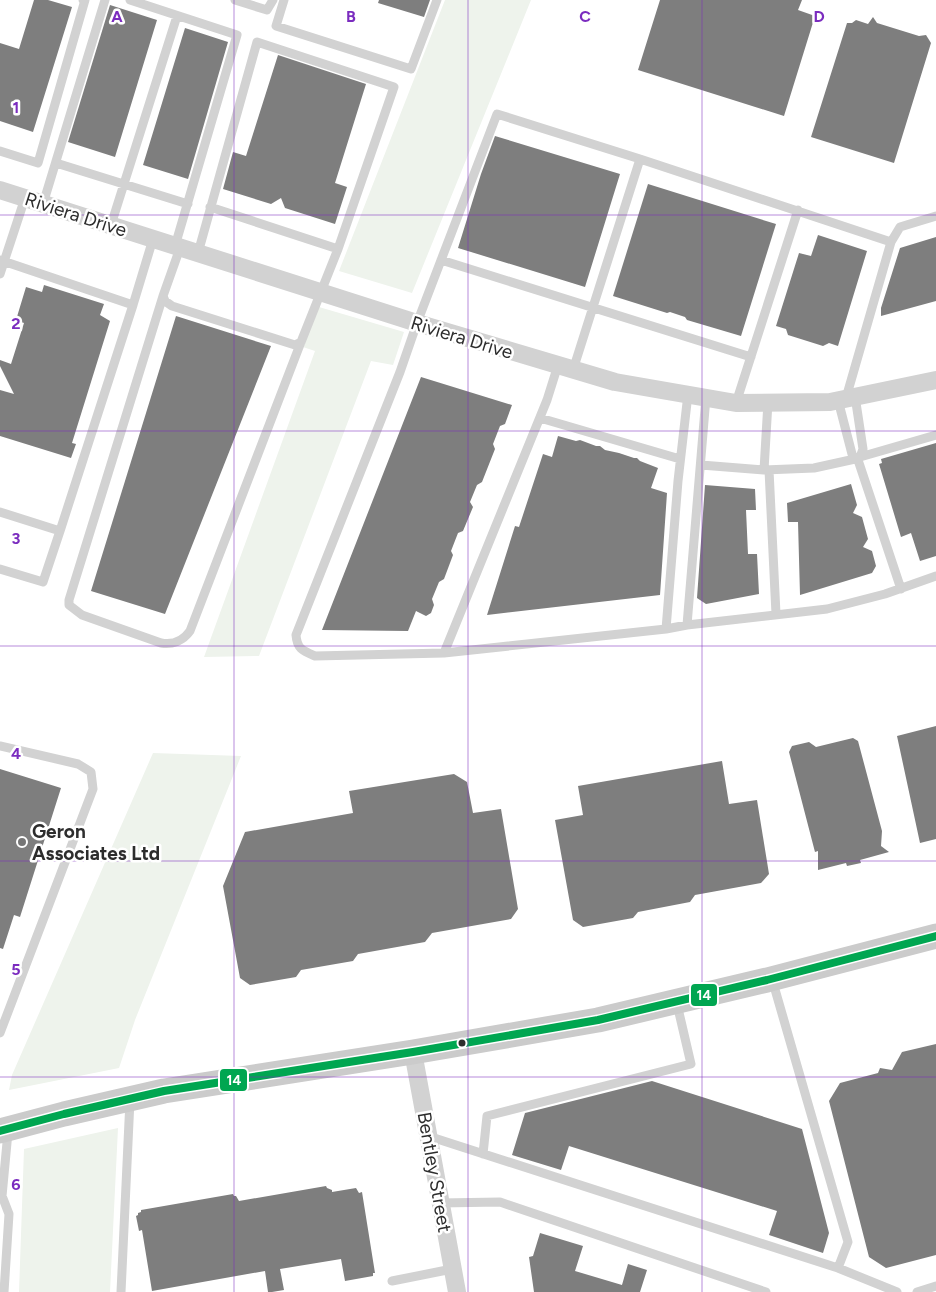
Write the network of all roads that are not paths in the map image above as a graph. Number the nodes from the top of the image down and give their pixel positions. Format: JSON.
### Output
{"nodes":[{"id":1,"x":83,"y":0,"type":"edge"},
{"id":2,"x":105,"y":0,"type":"edge"},
{"id":3,"x":130,"y":0,"type":"edge"},
{"id":4,"x":236,"y":0,"type":"edge"},
{"id":5,"x":273,"y":0,"type":"edge"},
{"id":6,"x":284,"y":0,"type":"edge"},
{"id":7,"x":437,"y":0,"type":"edge"},
{"id":8,"x":178,"y":16,"type":"junction"},
{"id":9,"x":0,"y":151,"type":"edge"},
{"id":10,"x":640,"y":159,"type":"junction"},
{"id":11,"x":56,"y":163,"type":"junction"},
{"id":12,"x":124,"y":186,"type":"junction"},
{"id":13,"x":0,"y":190,"type":"edge"},
{"id":14,"x":25,"y":198,"type":"junction"},
{"id":15,"x":43,"y":204,"type":"junction"},
{"id":16,"x":188,"y":204,"type":"junction"},
{"id":17,"x":210,"y":207,"type":"junction"},
{"id":18,"x":798,"y":210,"type":"junction"},
{"id":19,"x":936,"y":216,"type":"edge"},
{"id":20,"x":111,"y":225,"type":"junction"},
{"id":21,"x":153,"y":239,"type":"junction"},
{"id":22,"x":892,"y":242,"type":"junction"},
{"id":23,"x":178,"y":247,"type":"junction"},
{"id":24,"x":338,"y":249,"type":"junction"},
{"id":25,"x":198,"y":253,"type":"junction"},
{"id":26,"x":2,"y":260,"type":"edge"},
{"id":27,"x":441,"y":260,"type":"junction"},
{"id":28,"x":0,"y":274,"type":"edge"},
{"id":29,"x":320,"y":292,"type":"junction"},
{"id":30,"x":163,"y":296,"type":"junction"},
{"id":31,"x":133,"y":304,"type":"junction"},
{"id":32,"x":593,"y":309,"type":"junction"},
{"id":33,"x":417,"y":323,"type":"junction"},
{"id":34,"x":301,"y":342,"type":"junction"},
{"id":35,"x":751,"y":358,"type":"junction"},
{"id":36,"x":566,"y":368,"type":"junction"},
{"id":37,"x":936,"y":380,"type":"edge"},
{"id":38,"x":688,"y":394,"type":"junction"},
{"id":39,"x":706,"y":398,"type":"junction"},
{"id":40,"x":846,"y":398,"type":"junction"},
{"id":41,"x":768,"y":402,"type":"junction"},
{"id":42,"x":736,"y":403,"type":"junction"},
{"id":43,"x":540,"y":418,"type":"junction"},
{"id":44,"x":936,"y":435,"type":"edge"},
{"id":45,"x":680,"y":459,"type":"junction"},
{"id":46,"x":858,"y":459,"type":"junction"},
{"id":47,"x":701,"y":465,"type":"junction"},
{"id":48,"x":767,"y":470,"type":"junction"},
{"id":49,"x":0,"y":512,"type":"edge"},
{"id":50,"x":60,"y":532,"type":"junction"},
{"id":51,"x":0,"y":568,"type":"edge"},
{"id":52,"x":936,"y":576,"type":"edge"},
{"id":53,"x":901,"y":589,"type":"junction"},
{"id":54,"x":776,"y":614,"type":"junction"},
{"id":55,"x":687,"y":625,"type":"junction"},
{"id":56,"x":666,"y":629,"type":"junction"},
{"id":57,"x":444,"y":652,"type":"junction"},
{"id":58,"x":0,"y":746,"type":"edge"},
{"id":59,"x":936,"y":936,"type":"edge"},
{"id":60,"x":772,"y":979,"type":"junction"},
{"id":61,"x":676,"y":1002,"type":"junction"},
{"id":62,"x":0,"y":1033,"type":"edge"},
{"id":63,"x":413,"y":1052,"type":"junction"},
{"id":64,"x":130,"y":1099,"type":"junction"},
{"id":65,"x":4,"y":1130,"type":"edge"},
{"id":66,"x":428,"y":1136,"type":"junction"},
{"id":67,"x":483,"y":1154,"type":"junction"},
{"id":68,"x":1,"y":1197,"type":"edge"},
{"id":69,"x":440,"y":1203,"type":"junction"},
{"id":70,"x":838,"y":1268,"type":"junction"},
{"id":71,"x":452,"y":1269,"type":"junction"},
{"id":72,"x":392,"y":1282,"type":"dead end"},
{"id":73,"x":936,"y":1286,"type":"edge"},
{"id":74,"x":4,"y":1292,"type":"edge"},
{"id":75,"x":121,"y":1292,"type":"edge"},
{"id":76,"x":457,"y":1292,"type":"edge"},
{"id":77,"x":766,"y":1292,"type":"edge"},
{"id":78,"x":897,"y":1292,"type":"edge"},
{"id":79,"x":917,"y":1292,"type":"edge"}],
"edges":[{"from":1,"to":9,"type":"lane"},
{"from":2,"to":11,"type":"lane"},
{"from":3,"to":8,"type":"lane"},
{"from":4,"to":5,"type":"lane"},
{"from":6,"to":7,"type":"lane"},
{"from":8,"to":12,"type":"lane"},
{"from":8,"to":16,"type":"lane"},
{"from":10,"to":18,"type":"lane"},
{"from":10,"to":27,"type":"lane"},
{"from":10,"to":32,"type":"lane"},
{"from":11,"to":12,"type":"lane"},
{"from":11,"to":15,"type":"lane"},
{"from":12,"to":16,"type":"lane"},
{"from":12,"to":20,"type":"lane"},
{"from":13,"to":14,"type":"street","name":"Riviera Drive"},
{"from":14,"to":15,"type":"street","name":"Riviera Drive"},
{"from":14,"to":26,"type":"lane"},
{"from":15,"to":20,"type":"street","name":"Riviera Drive"},
{"from":16,"to":23,"type":"lane"},
{"from":17,"to":24,"type":"lane"},
{"from":17,"to":24,"type":"lane"},
{"from":17,"to":25,"type":"lane"},
{"from":18,"to":22,"type":"lane"},
{"from":18,"to":35,"type":"lane"},
{"from":19,"to":22,"type":"lane"},
{"from":20,"to":21,"type":"street","name":"Riviera Drive"},
{"from":21,"to":23,"type":"street","name":"Riviera Drive"},
{"from":21,"to":31,"type":"lane"},
{"from":22,"to":40,"type":"lane"},
{"from":23,"to":25,"type":"street","name":"Riviera Drive"},
{"from":23,"to":30,"type":"lane"},
{"from":24,"to":29,"type":"lane"},
{"from":25,"to":29,"type":"street","name":"Riviera Drive"},
{"from":26,"to":28,"type":"lane"},
{"from":26,"to":31,"type":"lane"},
{"from":27,"to":32,"type":"lane"},
{"from":27,"to":33,"type":"lane"},
{"from":29,"to":33,"type":"street","name":"Riviera Drive"},
{"from":29,"to":34,"type":"lane"},
{"from":30,"to":34,"type":"lane"},
{"from":30,"to":34,"type":"lane"},
{"from":31,"to":50,"type":"lane"},
{"from":32,"to":35,"type":"lane"},
{"from":32,"to":36,"type":"lane"},
{"from":33,"to":36,"type":"street","name":"Riviera Drive"},
{"from":33,"to":57,"type":"lane"},
{"from":35,"to":42,"type":"lane"},
{"from":36,"to":38,"type":"street","name":"Riviera Drive"},
{"from":36,"to":43,"type":"lane"},
{"from":37,"to":40,"type":"street","name":"Riviera Drive"},
{"from":38,"to":39,"type":"street","name":"Riviera Drive"},
{"from":38,"to":45,"type":"lane"},
{"from":39,"to":42,"type":"street","name":"Riviera Drive"},
{"from":39,"to":47,"type":"lane"},
{"from":40,"to":41,"type":"street","name":"Riviera Drive"},
{"from":40,"to":46,"type":"lane"},
{"from":40,"to":46,"type":"lane"},
{"from":41,"to":42,"type":"street","name":"Riviera Drive"},
{"from":41,"to":48,"type":"lane"},
{"from":43,"to":45,"type":"lane"},
{"from":43,"to":57,"type":"lane"},
{"from":44,"to":46,"type":"lane"},
{"from":45,"to":56,"type":"lane"},
{"from":46,"to":48,"type":"lane"},
{"from":46,"to":53,"type":"lane"},
{"from":47,"to":48,"type":"lane"},
{"from":47,"to":55,"type":"lane"},
{"from":48,"to":54,"type":"lane"},
{"from":49,"to":50,"type":"lane"},
{"from":50,"to":51,"type":"lane"},
{"from":52,"to":53,"type":"lane"},
{"from":53,"to":54,"type":"lane"},
{"from":54,"to":55,"type":"lane"},
{"from":55,"to":56,"type":"lane"},
{"from":56,"to":57,"type":"lane"},
{"from":58,"to":62,"type":"lane"},
{"from":59,"to":60,"type":"main road"},
{"from":60,"to":61,"type":"main road"},
{"from":60,"to":70,"type":"lane"},
{"from":61,"to":63,"type":"main road"},
{"from":61,"to":67,"type":"lane"},
{"from":63,"to":64,"type":"main road"},
{"from":63,"to":66,"type":"street","name":"Bentley Street"},
{"from":64,"to":65,"type":"main road"},
{"from":64,"to":75,"type":"lane"},
{"from":65,"to":68,"type":"lane"},
{"from":66,"to":67,"type":"lane"},
{"from":66,"to":69,"type":"street","name":"Bentley Street"},
{"from":67,"to":70,"type":"lane"},
{"from":68,"to":74,"type":"lane"},
{"from":69,"to":71,"type":"street","name":"Bentley Street"},
{"from":69,"to":77,"type":"lane"},
{"from":70,"to":78,"type":"lane"},
{"from":71,"to":72,"type":"lane"},
{"from":71,"to":76,"type":"street","name":"Bentley Street"},
{"from":73,"to":79,"type":"lane"}]}
